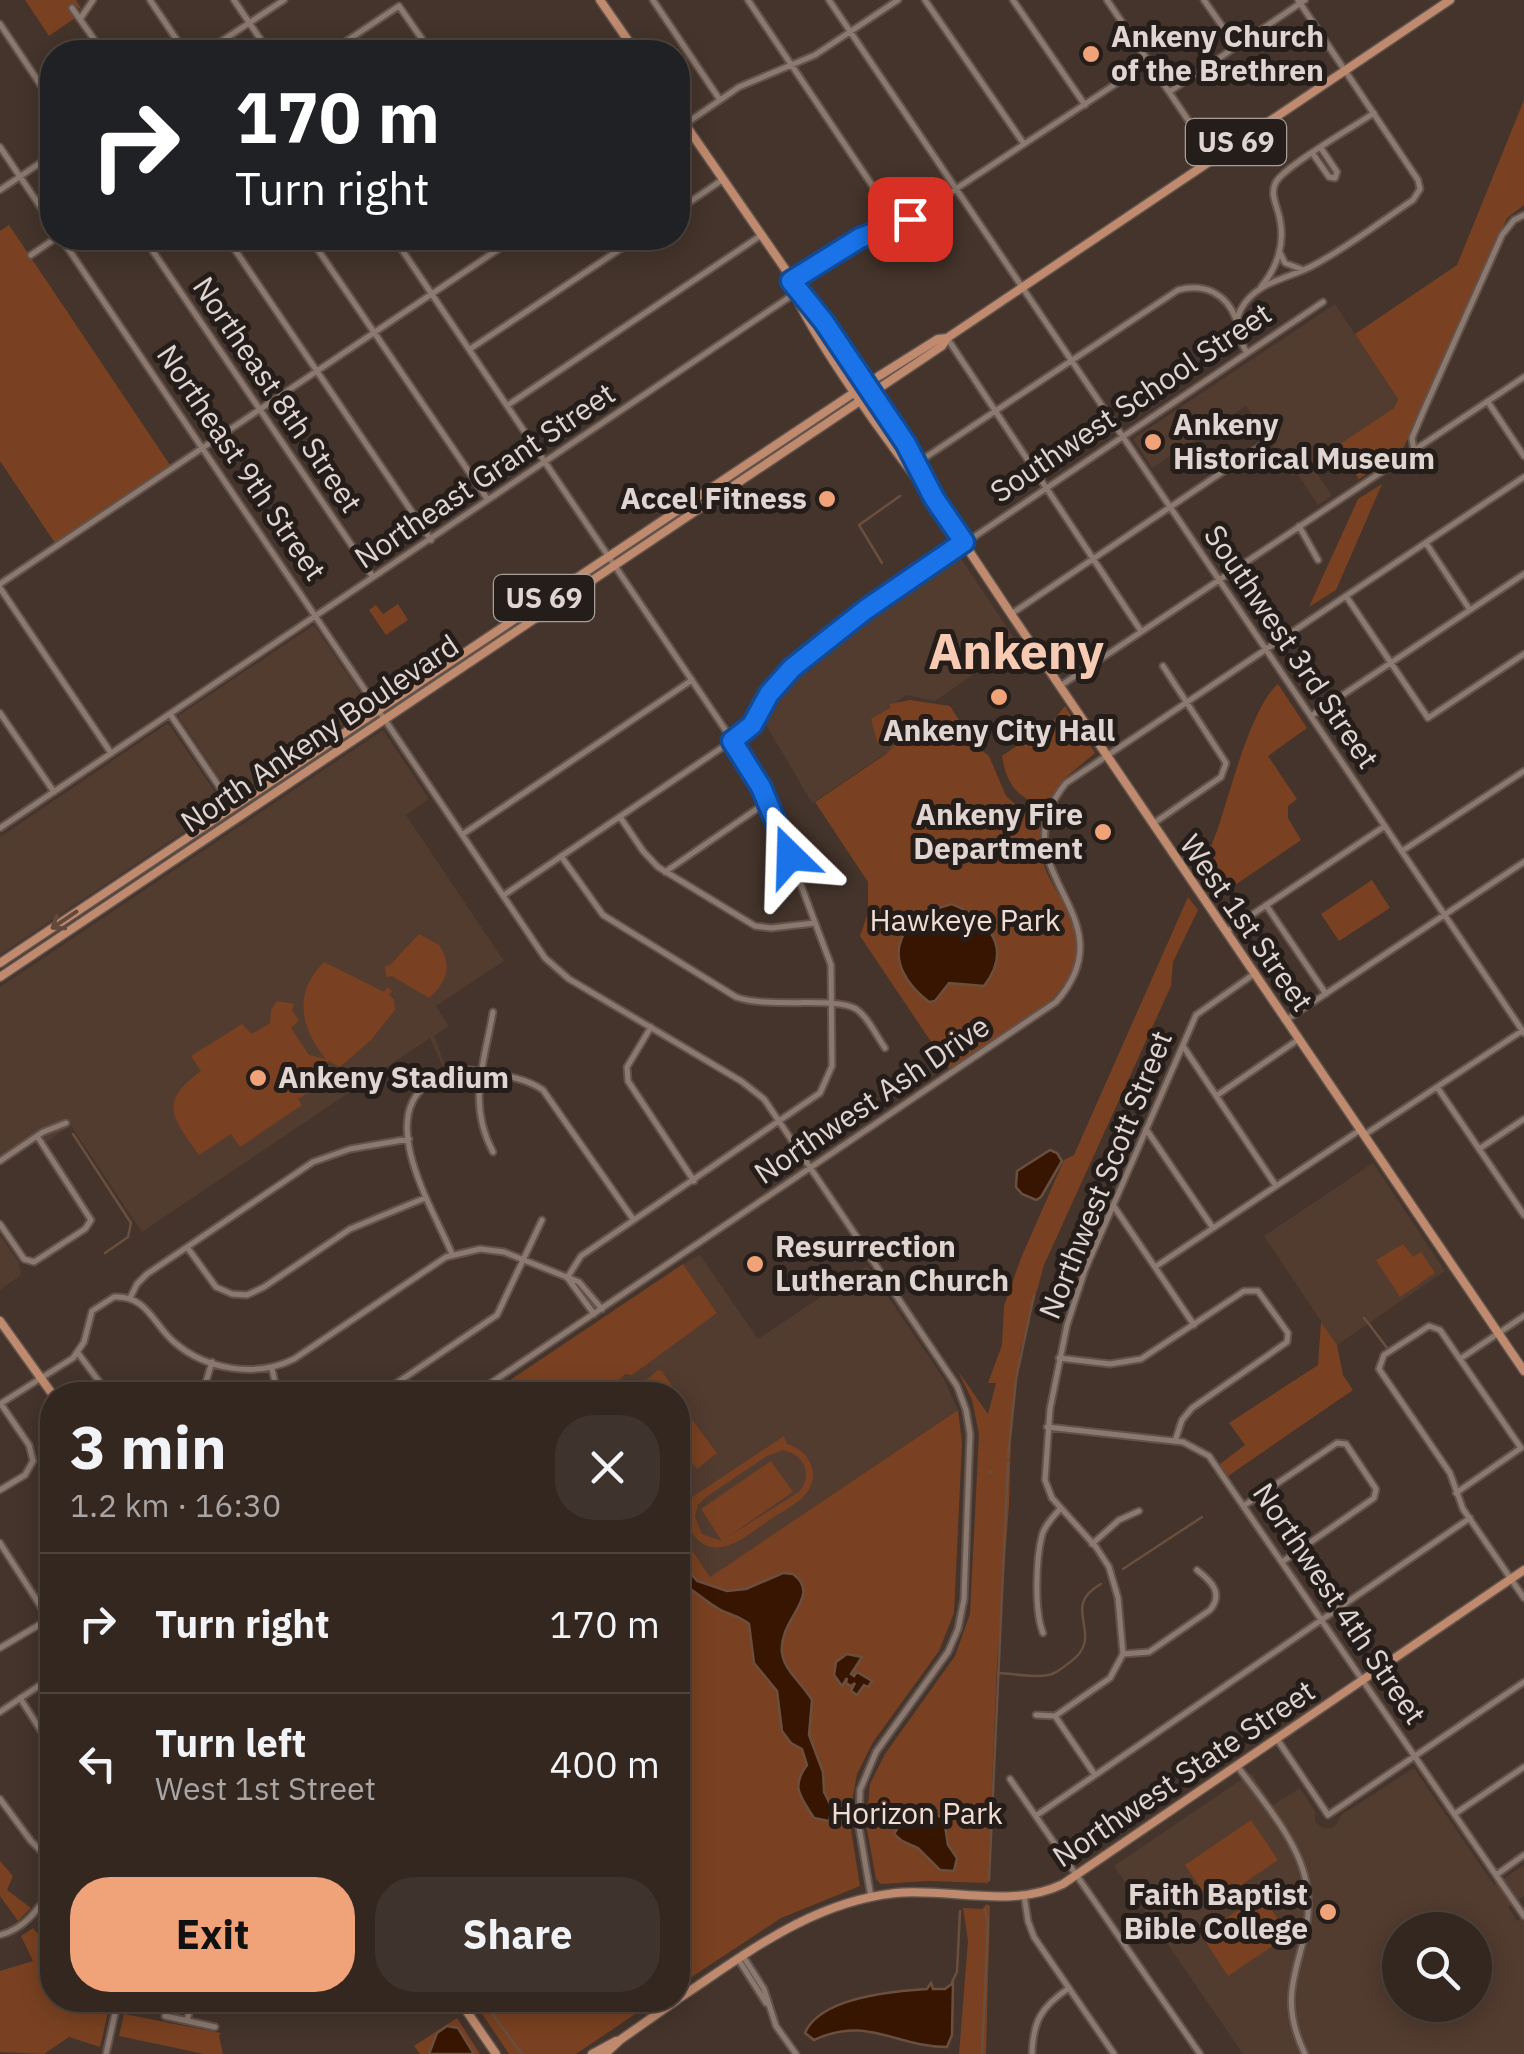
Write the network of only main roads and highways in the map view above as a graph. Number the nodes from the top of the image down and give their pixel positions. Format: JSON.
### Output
{"nodes":[{"id":1,"x":600,"y":0,"type":"edge"},
{"id":2,"x":1450,"y":0,"type":"edge"},
{"id":3,"x":628,"y":40,"type":"edge"},
{"id":4,"x":690,"y":138,"type":"edge"},
{"id":5,"x":791,"y":281,"type":"junction"},
{"id":6,"x":863,"y":392,"type":"junction"},
{"id":7,"x":382,"y":714,"type":"junction"},
{"id":8,"x":0,"y":963,"type":"edge"},
{"id":9,"x":0,"y":977,"type":"edge"},
{"id":10,"x":0,"y":1312,"type":"edge"},
{"id":11,"x":0,"y":1321,"type":"edge"},
{"id":12,"x":10,"y":1331,"type":"junction"},
{"id":13,"x":1524,"y":1371,"type":"edge"},
{"id":14,"x":44,"y":1382,"type":"edge"},
{"id":15,"x":1524,"y":1570,"type":"edge"},
{"id":16,"x":690,"y":1991,"type":"edge"},
{"id":17,"x":466,"y":2012,"type":"edge"},
{"id":18,"x":660,"y":2012,"type":"edge"},
{"id":19,"x":620,"y":2040,"type":"junction"},
{"id":20,"x":496,"y":2054,"type":"edge"},
{"id":21,"x":592,"y":2054,"type":"edge"},
{"id":22,"x":605,"y":2054,"type":"edge"}],
"edges":[{"from":1,"to":3,"type":"main road"},
{"from":2,"to":6,"type":"main road","number":"US 69"},
{"from":4,"to":5,"type":"main road"},
{"from":5,"to":6,"type":"main road"},
{"from":5,"to":6,"type":"main road"},
{"from":6,"to":7,"type":"main road","name":"North Ankeny Boulevard","number":"US 69"},
{"from":6,"to":13,"type":"main road","name":"West 1st Street"},
{"from":7,"to":8,"type":"main road","name":"North Ankeny Boulevard","number":"US 69","one_way":true},
{"from":7,"to":9,"type":"main road","name":"North Ankeny Boulevard","number":"US 69"},
{"from":10,"to":12,"type":"main road"},
{"from":11,"to":12,"type":"main road"},
{"from":12,"to":14,"type":"main road"},
{"from":15,"to":16,"type":"main road","name":"Northwest State Street"},
{"from":17,"to":20,"type":"main road"},
{"from":18,"to":19,"type":"main road","name":"Northwest State Street"},
{"from":19,"to":21,"type":"main road","name":"Northwest State Street"},
{"from":19,"to":22,"type":"main road","name":"Northwest State Street"}]}
